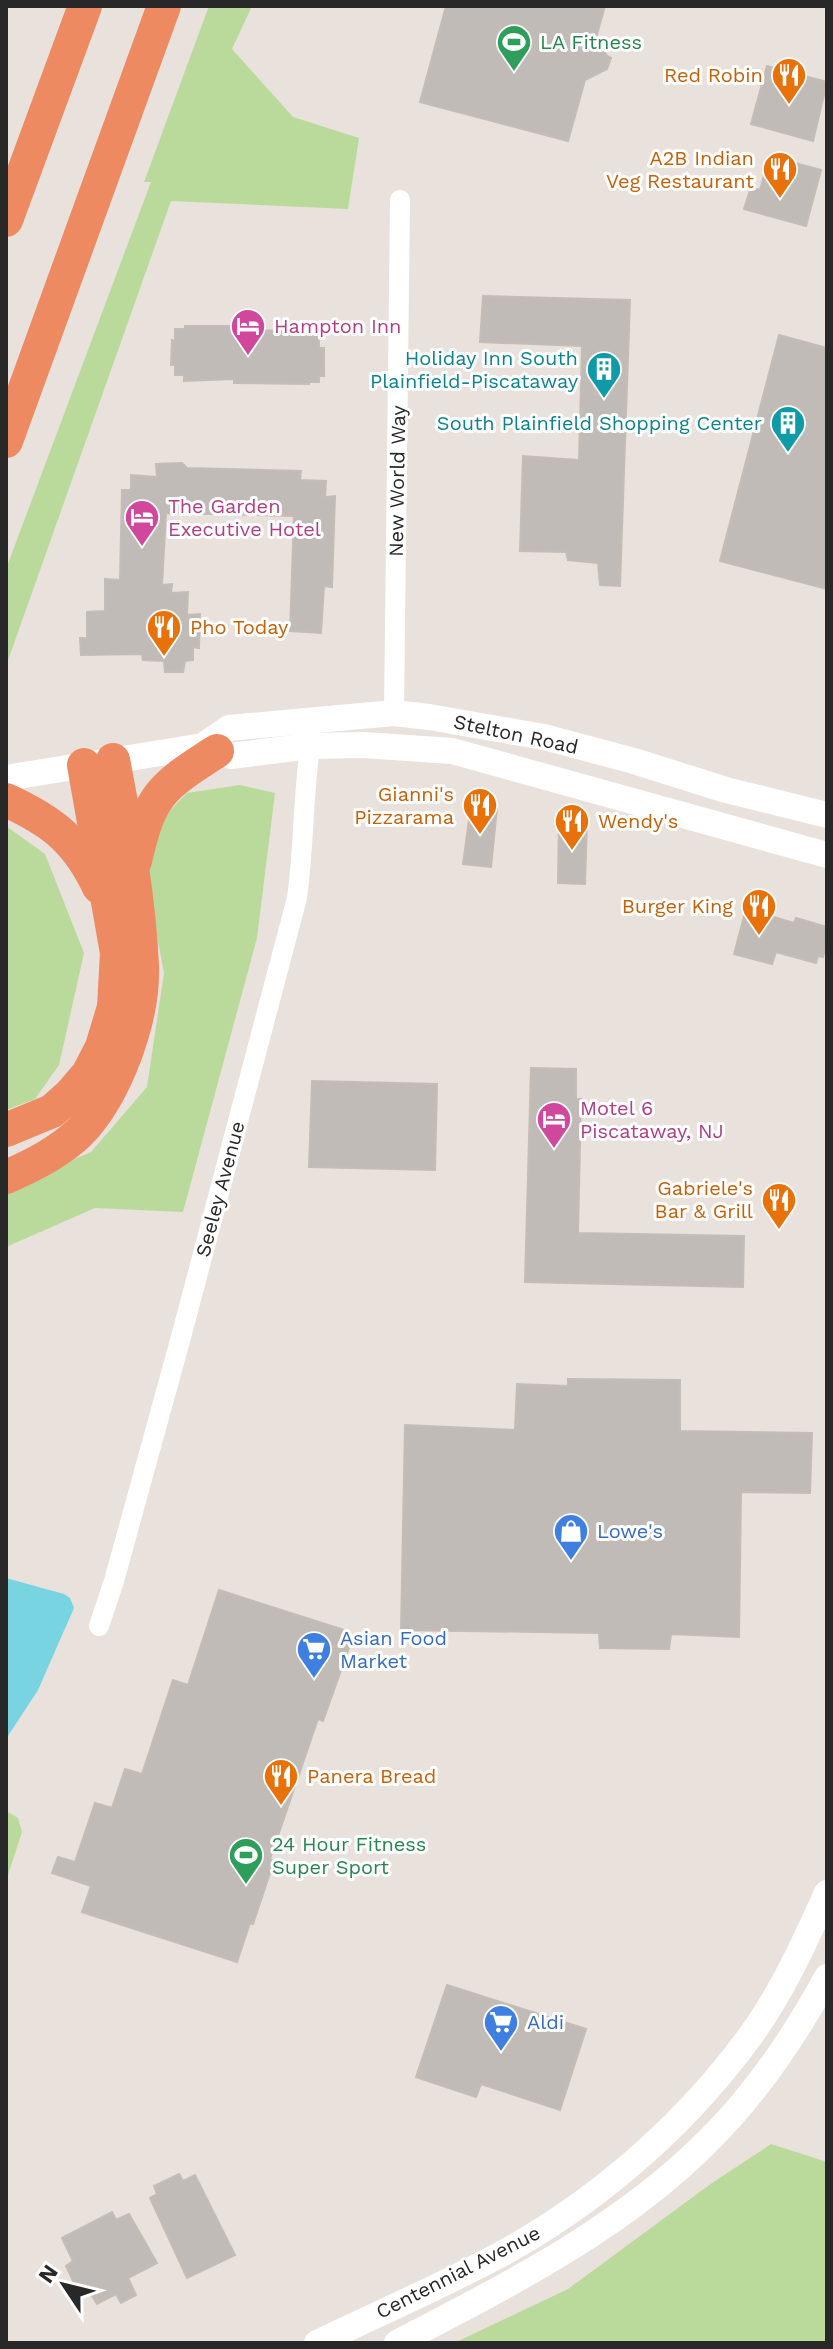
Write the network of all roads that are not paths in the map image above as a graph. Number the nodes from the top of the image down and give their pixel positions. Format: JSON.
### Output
{"nodes":[{"id":1,"x":85,"y":6,"type":"edge"},
{"id":2,"x":164,"y":6,"type":"edge"},
{"id":3,"x":41,"y":122,"type":"junction"},
{"id":4,"x":6,"y":175,"type":"edge"},
{"id":5,"x":400,"y":200,"type":"dead end"},
{"id":6,"x":6,"y":220,"type":"edge"},
{"id":7,"x":6,"y":441,"type":"edge"},
{"id":8,"x":394,"y":713,"type":"junction"},
{"id":9,"x":310,"y":746,"type":"junction"},
{"id":10,"x":210,"y":748,"type":"junction"},
{"id":11,"x":98,"y":763,"type":"junction"},
{"id":12,"x":6,"y":778,"type":"edge"},
{"id":13,"x":6,"y":800,"type":"edge"},
{"id":14,"x":827,"y":815,"type":"edge"},
{"id":15,"x":827,"y":855,"type":"edge"},
{"id":16,"x":133,"y":874,"type":"junction"},
{"id":17,"x":111,"y":912,"type":"junction"},
{"id":18,"x":6,"y":1130,"type":"edge"},
{"id":19,"x":6,"y":1177,"type":"edge"},
{"id":20,"x":99,"y":1626,"type":"dead end"},
{"id":21,"x":827,"y":1893,"type":"edge"},
{"id":22,"x":827,"y":1977,"type":"edge"},
{"id":23,"x":317,"y":2343,"type":"edge"},
{"id":24,"x":397,"y":2343,"type":"edge"}],
"edges":[{"from":1,"to":3,"type":"highway"},
{"from":2,"to":7,"type":"highway"},
{"from":3,"to":4,"type":"highway"},
{"from":3,"to":6,"type":"highway"},
{"from":5,"to":8,"type":"street","name":"New World Way"},
{"from":8,"to":10,"type":"main road","name":"Stelton Road"},
{"from":8,"to":14,"type":"main road","name":"Stelton Road"},
{"from":9,"to":10,"type":"main road","name":"Stelton Road"},
{"from":9,"to":15,"type":"main road","name":"Stelton Road"},
{"from":9,"to":20,"type":"street","name":"Seeley Avenue"},
{"from":10,"to":11,"type":"main road","name":"Stelton Road"},
{"from":10,"to":16,"type":"highway"},
{"from":11,"to":12,"type":"main road","name":"Stelton Road"},
{"from":11,"to":16,"type":"highway"},
{"from":11,"to":17,"type":"highway"},
{"from":13,"to":17,"type":"highway"},
{"from":16,"to":19,"type":"highway"},
{"from":17,"to":18,"type":"highway"},
{"from":21,"to":23,"type":"main road","name":"Centennial Avenue"},
{"from":22,"to":24,"type":"main road","name":"Centennial Avenue"}]}
